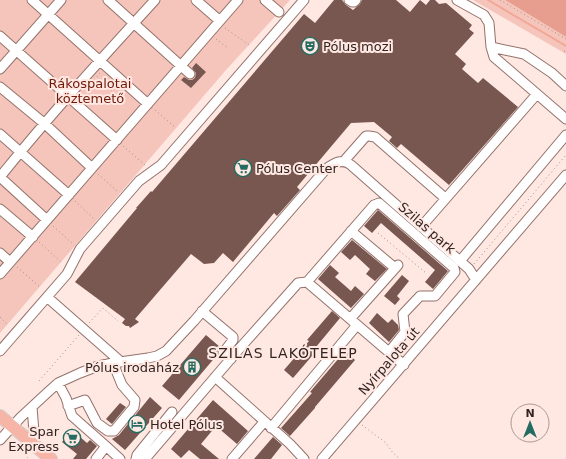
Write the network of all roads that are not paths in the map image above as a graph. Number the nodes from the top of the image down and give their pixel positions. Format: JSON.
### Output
{"nodes":[{"id":1,"x":32,"y":0,"type":"edge"},
{"id":2,"x":61,"y":0,"type":"edge"},
{"id":3,"x":108,"y":0,"type":"edge"},
{"id":4,"x":155,"y":0,"type":"edge"},
{"id":5,"x":196,"y":0,"type":"edge"},
{"id":6,"x":238,"y":0,"type":"edge"},
{"id":7,"x":265,"y":0,"type":"edge"},
{"id":8,"x":304,"y":0,"type":"edge"},
{"id":9,"x":349,"y":0,"type":"edge"},
{"id":10,"x":356,"y":0,"type":"edge"},
{"id":11,"x":457,"y":0,"type":"edge"},
{"id":12,"x":279,"y":12,"type":"dead end"},
{"id":13,"x":48,"y":14,"type":"junction"},
{"id":14,"x":219,"y":22,"type":"junction"},
{"id":15,"x":134,"y":23,"type":"junction"},
{"id":16,"x":0,"y":36,"type":"edge"},
{"id":17,"x":491,"y":47,"type":"junction"},
{"id":18,"x":16,"y":50,"type":"junction"},
{"id":19,"x":103,"y":64,"type":"junction"},
{"id":20,"x":182,"y":65,"type":"junction"},
{"id":21,"x":0,"y":69,"type":"edge"},
{"id":22,"x":190,"y":74,"type":"dead end"},
{"id":23,"x":0,"y":86,"type":"edge"},
{"id":24,"x":566,"y":86,"type":"edge"},
{"id":25,"x":537,"y":94,"type":"junction"},
{"id":26,"x":68,"y":97,"type":"junction"},
{"id":27,"x":148,"y":104,"type":"junction"},
{"id":28,"x":566,"y":119,"type":"edge"},
{"id":29,"x":45,"y":124,"type":"junction"},
{"id":30,"x":0,"y":134,"type":"edge"},
{"id":31,"x":566,"y":135,"type":"edge"},
{"id":32,"x":117,"y":140,"type":"junction"},
{"id":33,"x":21,"y":152,"type":"junction"},
{"id":34,"x":344,"y":161,"type":"junction"},
{"id":35,"x":92,"y":168,"type":"junction"},
{"id":36,"x":566,"y":175,"type":"edge"},
{"id":37,"x":0,"y":177,"type":"edge"},
{"id":38,"x":69,"y":195,"type":"junction"},
{"id":39,"x":446,"y":198,"type":"junction"},
{"id":40,"x":0,"y":209,"type":"edge"},
{"id":41,"x":47,"y":220,"type":"junction"},
{"id":42,"x":421,"y":227,"type":"junction"},
{"id":43,"x":351,"y":231,"type":"junction"},
{"id":44,"x":33,"y":237,"type":"junction"},
{"id":45,"x":0,"y":253,"type":"edge"},
{"id":46,"x":10,"y":262,"type":"junction"},
{"id":47,"x":465,"y":265,"type":"junction"},
{"id":48,"x":0,"y":274,"type":"edge"},
{"id":49,"x":476,"y":280,"type":"junction"},
{"id":50,"x":302,"y":282,"type":"junction"},
{"id":51,"x":47,"y":298,"type":"junction"},
{"id":52,"x":202,"y":311,"type":"junction"},
{"id":53,"x":353,"y":322,"type":"junction"},
{"id":54,"x":0,"y":351,"type":"edge"},
{"id":55,"x":389,"y":352,"type":"junction"},
{"id":56,"x":230,"y":359,"type":"junction"},
{"id":57,"x":117,"y":362,"type":"junction"},
{"id":58,"x":404,"y":364,"type":"junction"},
{"id":59,"x":215,"y":378,"type":"junction"},
{"id":60,"x":58,"y":383,"type":"junction"},
{"id":61,"x":68,"y":406,"type":"junction"},
{"id":62,"x":32,"y":407,"type":"junction"},
{"id":63,"x":172,"y":412,"type":"dead end"},
{"id":64,"x":0,"y":416,"type":"edge"},
{"id":65,"x":268,"y":425,"type":"junction"},
{"id":66,"x":12,"y":426,"type":"junction"},
{"id":67,"x":2,"y":438,"type":"edge"},
{"id":68,"x":34,"y":445,"type":"junction"},
{"id":69,"x":106,"y":446,"type":"junction"},
{"id":70,"x":51,"y":459,"type":"edge"},
{"id":71,"x":96,"y":459,"type":"edge"},
{"id":72,"x":120,"y":459,"type":"edge"},
{"id":73,"x":136,"y":459,"type":"edge"},
{"id":74,"x":145,"y":459,"type":"edge"},
{"id":75,"x":232,"y":459,"type":"edge"},
{"id":76,"x":304,"y":459,"type":"edge"},
{"id":77,"x":322,"y":459,"type":"edge"}],
"edges":[{"from":1,"to":13,"type":"street"},
{"from":2,"to":13,"type":"street"},
{"from":3,"to":15,"type":"street"},
{"from":4,"to":15,"type":"street"},
{"from":5,"to":14,"type":"street"},
{"from":6,"to":14,"type":"street"},
{"from":7,"to":12,"type":"street"},
{"from":8,"to":51,"type":"street"},
{"from":9,"to":10,"type":"street"},
{"from":11,"to":17,"type":"street"},
{"from":13,"to":18,"type":"street"},
{"from":13,"to":19,"type":"street"},
{"from":14,"to":20,"type":"street"},
{"from":15,"to":19,"type":"street"},
{"from":15,"to":20,"type":"street"},
{"from":16,"to":18,"type":"street"},
{"from":17,"to":24,"type":"street"},
{"from":17,"to":25,"type":"street"},
{"from":18,"to":21,"type":"street"},
{"from":18,"to":26,"type":"street"},
{"from":19,"to":26,"type":"street"},
{"from":19,"to":27,"type":"street"},
{"from":20,"to":22,"type":"street"},
{"from":20,"to":27,"type":"street"},
{"from":23,"to":29,"type":"street"},
{"from":25,"to":28,"type":"street"},
{"from":25,"to":39,"type":"street"},
{"from":26,"to":29,"type":"street"},
{"from":26,"to":32,"type":"street"},
{"from":27,"to":32,"type":"street"},
{"from":29,"to":33,"type":"street"},
{"from":29,"to":35,"type":"street"},
{"from":30,"to":33,"type":"street"},
{"from":31,"to":47,"type":"street"},
{"from":32,"to":35,"type":"street"},
{"from":33,"to":37,"type":"street"},
{"from":33,"to":38,"type":"street"},
{"from":34,"to":39,"type":"street"},
{"from":34,"to":42,"type":"street"},
{"from":34,"to":52,"type":"street"},
{"from":35,"to":38,"type":"street"},
{"from":36,"to":49,"type":"street","name":"Nyírpalota út"},
{"from":37,"to":41,"type":"street"},
{"from":38,"to":41,"type":"street"},
{"from":39,"to":42,"type":"street"},
{"from":40,"to":44,"type":"street"},
{"from":41,"to":44,"type":"street"},
{"from":42,"to":47,"type":"street"},
{"from":43,"to":50,"type":"street","name":"Szilas park"},
{"from":43,"to":53,"type":"street"},
{"from":43,"to":55,"type":"street","name":"Szilas park"},
{"from":44,"to":46,"type":"street"},
{"from":45,"to":46,"type":"street"},
{"from":46,"to":48,"type":"street"},
{"from":47,"to":49,"type":"street"},
{"from":49,"to":58,"type":"street","name":"Nyírpalota út"},
{"from":50,"to":53,"type":"street"},
{"from":50,"to":56,"type":"street","name":"Szilas park"},
{"from":51,"to":54,"type":"street"},
{"from":51,"to":57,"type":"street"},
{"from":52,"to":56,"type":"street"},
{"from":52,"to":57,"type":"street"},
{"from":53,"to":55,"type":"street"},
{"from":53,"to":65,"type":"street"},
{"from":55,"to":58,"type":"street"},
{"from":56,"to":59,"type":"street","name":"Szilas park"},
{"from":57,"to":60,"type":"street"},
{"from":57,"to":61,"type":"street"},
{"from":58,"to":77,"type":"street","name":"Nyírpalota út"},
{"from":59,"to":65,"type":"street"},
{"from":59,"to":74,"type":"street","name":"Szilas park"},
{"from":60,"to":61,"type":"street"},
{"from":60,"to":62,"type":"street"},
{"from":61,"to":69,"type":"street"},
{"from":62,"to":66,"type":"street"},
{"from":62,"to":68,"type":"street"},
{"from":63,"to":73,"type":"street"},
{"from":64,"to":66,"type":"main road"},
{"from":65,"to":75,"type":"street"},
{"from":65,"to":76,"type":"street"},
{"from":66,"to":67,"type":"street"},
{"from":66,"to":68,"type":"main road"},
{"from":68,"to":70,"type":"main road"},
{"from":69,"to":71,"type":"street"},
{"from":69,"to":72,"type":"street"}]}
